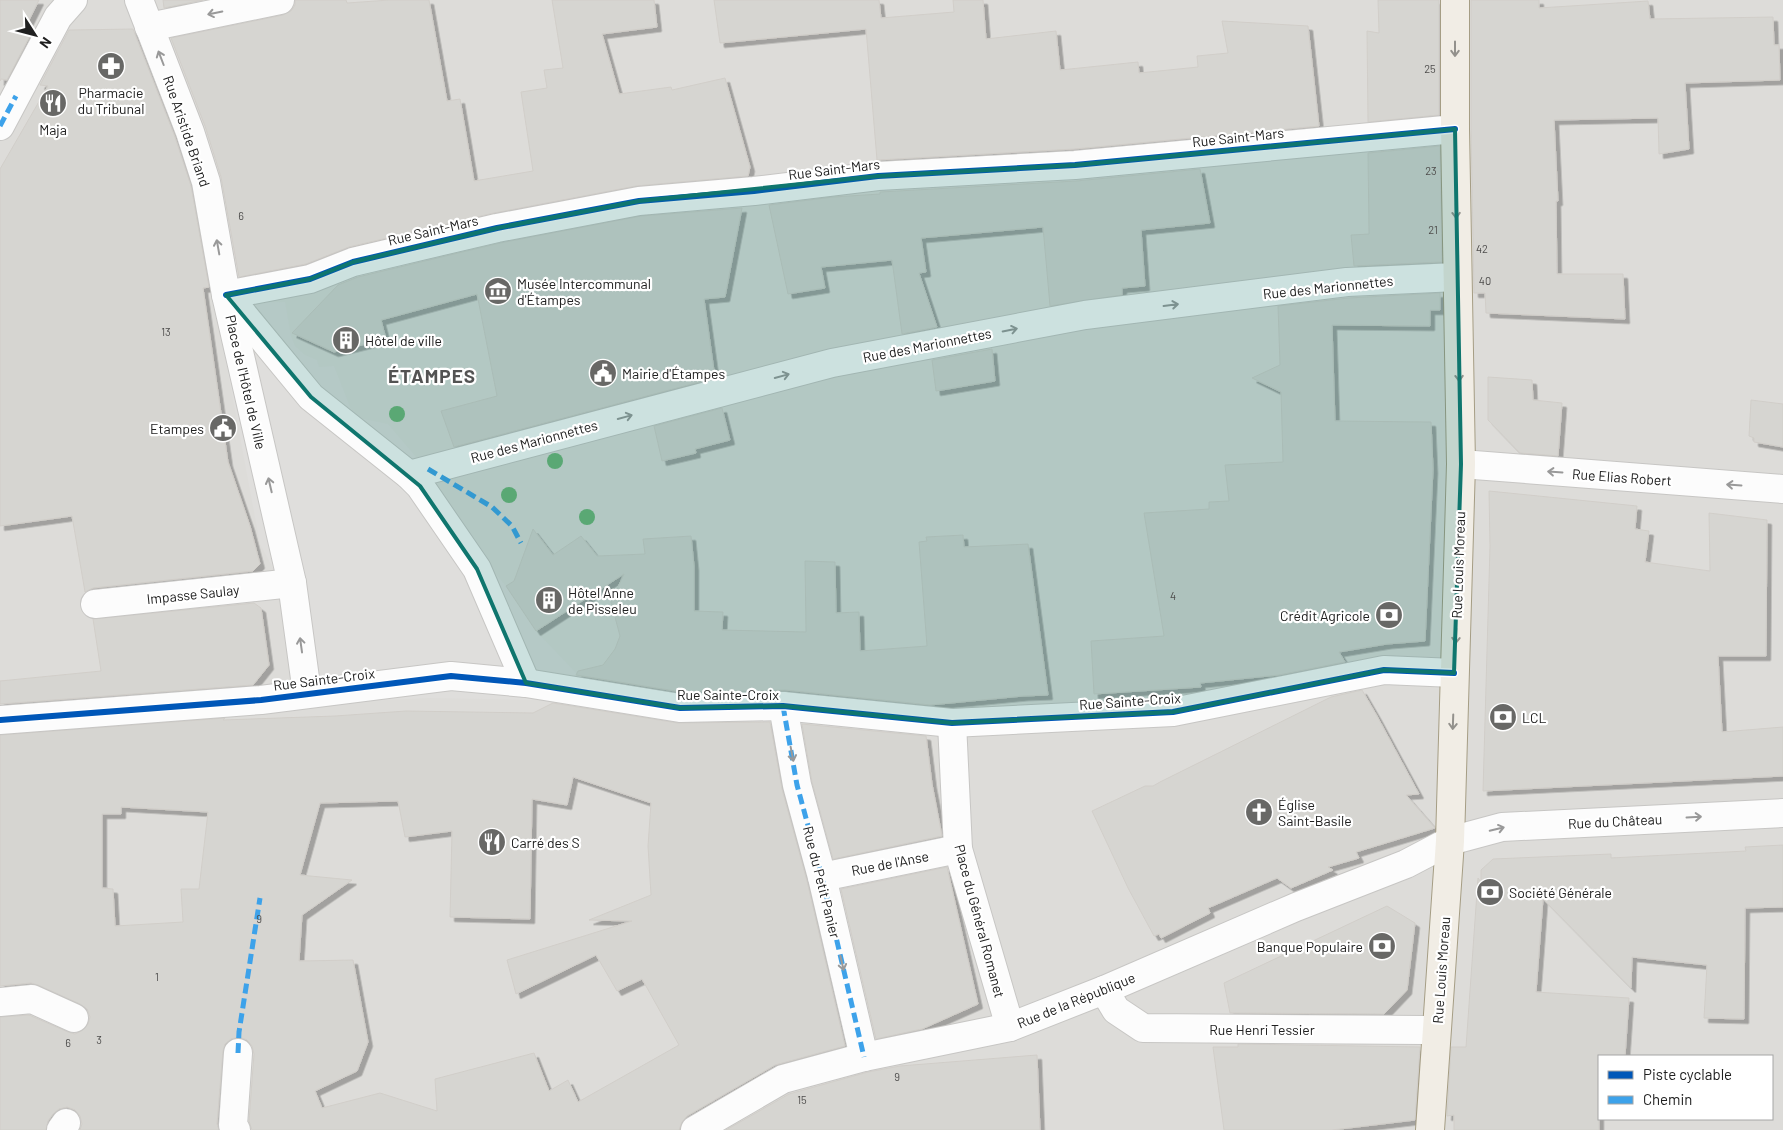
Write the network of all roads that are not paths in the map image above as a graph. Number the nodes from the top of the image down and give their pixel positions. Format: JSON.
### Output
{"nodes":[{"id":1,"x":73,"y":0,"type":"edge"},
{"id":2,"x":139,"y":0,"type":"edge"},
{"id":3,"x":280,"y":0,"type":"edge"},
{"id":4,"x":1455,"y":0,"type":"edge"},
{"id":5,"x":149,"y":27,"type":"junction"},
{"id":6,"x":8,"y":94,"type":"edge"},
{"id":7,"x":0,"y":126,"type":"edge"},
{"id":8,"x":1454,"y":128,"type":"junction"},
{"id":9,"x":1457,"y":277,"type":"junction"},
{"id":10,"x":226,"y":295,"type":"junction"},
{"id":11,"x":1461,"y":464,"type":"junction"},
{"id":12,"x":409,"y":475,"type":"junction"},
{"id":13,"x":1783,"y":489,"type":"edge"},
{"id":14,"x":292,"y":583,"type":"junction"},
{"id":15,"x":95,"y":604,"type":"dead end"},
{"id":16,"x":1454,"y":674,"type":"junction"},
{"id":17,"x":526,"y":683,"type":"junction"},
{"id":18,"x":307,"y":693,"type":"junction"},
{"id":19,"x":782,"y":706,"type":"junction"},
{"id":20,"x":0,"y":720,"type":"edge"},
{"id":21,"x":952,"y":723,"type":"junction"},
{"id":22,"x":1783,"y":813,"type":"edge"},
{"id":23,"x":1450,"y":841,"type":"junction"},
{"id":24,"x":958,"y":849,"type":"junction"},
{"id":25,"x":822,"y":877,"type":"junction"},
{"id":26,"x":1104,"y":990,"type":"junction"},
{"id":27,"x":0,"y":1002,"type":"edge"},
{"id":28,"x":74,"y":1018,"type":"dead end"},
{"id":29,"x":1010,"y":1027,"type":"junction"},
{"id":30,"x":1436,"y":1032,"type":"junction"},
{"id":31,"x":238,"y":1053,"type":"dead end"},
{"id":32,"x":864,"y":1057,"type":"junction"},
{"id":33,"x":236,"y":1130,"type":"edge"},
{"id":34,"x":695,"y":1130,"type":"edge"},
{"id":35,"x":1430,"y":1130,"type":"edge"}],
"edges":[{"from":1,"to":6,"type":"street"},
{"from":2,"to":5,"type":"street","name":"Rue Aristide Briand"},
{"from":3,"to":5,"type":"street","one_way":true},
{"from":4,"to":8,"type":"main road","name":"Rue Louis Moreau","one_way":true},
{"from":10,"to":5,"type":"street","name":"Rue Aristide Briand","one_way":true},
{"from":6,"to":7,"type":"street"},
{"from":8,"to":9,"type":"main road","name":"Rue Louis Moreau","one_way":true},
{"from":8,"to":10,"type":"street","name":"Rue Saint-Mars"},
{"from":9,"to":11,"type":"main road","name":"Rue Louis Moreau","one_way":true},
{"from":12,"to":9,"type":"street","name":"Rue des Marionnettes","one_way":true},
{"from":10,"to":12,"type":"street","name":"Place de l'Hôtel de Ville"},
{"from":14,"to":10,"type":"street","name":"Place de l'Hôtel de Ville","one_way":true},
{"from":13,"to":11,"type":"street","name":"Rue Elias Robert","one_way":true},
{"from":11,"to":16,"type":"main road","name":"Rue Louis Moreau","one_way":true},
{"from":12,"to":17,"type":"street","name":"Place de l'Hôtel de Ville"},
{"from":14,"to":15,"type":"street","name":"Impasse Saulay"},
{"from":18,"to":14,"type":"street","name":"Place de l'Hôtel de Ville","one_way":true},
{"from":16,"to":21,"type":"street","name":"Rue Sainte-Croix"},
{"from":16,"to":23,"type":"main road","name":"Rue Louis Moreau","one_way":true},
{"from":17,"to":18,"type":"street","name":"Rue Sainte-Croix"},
{"from":17,"to":19,"type":"street","name":"Rue Sainte-Croix"},
{"from":18,"to":20,"type":"street","name":"Rue Sainte-Croix"},
{"from":19,"to":21,"type":"street","name":"Rue Sainte-Croix"},
{"from":19,"to":25,"type":"street","name":"Rue du Petit Panier","one_way":true},
{"from":21,"to":24,"type":"street","name":"Place du Général Romanet"},
{"from":23,"to":22,"type":"street","name":"Rue du Château","one_way":true},
{"from":23,"to":26,"type":"street","name":"Rue de la République"},
{"from":23,"to":30,"type":"main road","name":"Rue Louis Moreau"},
{"from":24,"to":25,"type":"street","name":"Rue de l'Anse"},
{"from":24,"to":29,"type":"street","name":"Place du Général Romanet"},
{"from":25,"to":32,"type":"street","name":"Rue du Petit Panier","one_way":true},
{"from":26,"to":29,"type":"street","name":"Rue de la République"},
{"from":26,"to":30,"type":"street","name":"Rue Henri Tessier"},
{"from":27,"to":28,"type":"street"},
{"from":29,"to":32,"type":"street","name":"Rue de la République"},
{"from":30,"to":35,"type":"main road","name":"Rue Louis Moreau"},
{"from":31,"to":33,"type":"street"},
{"from":32,"to":34,"type":"street","name":"Rue de la République"}]}
